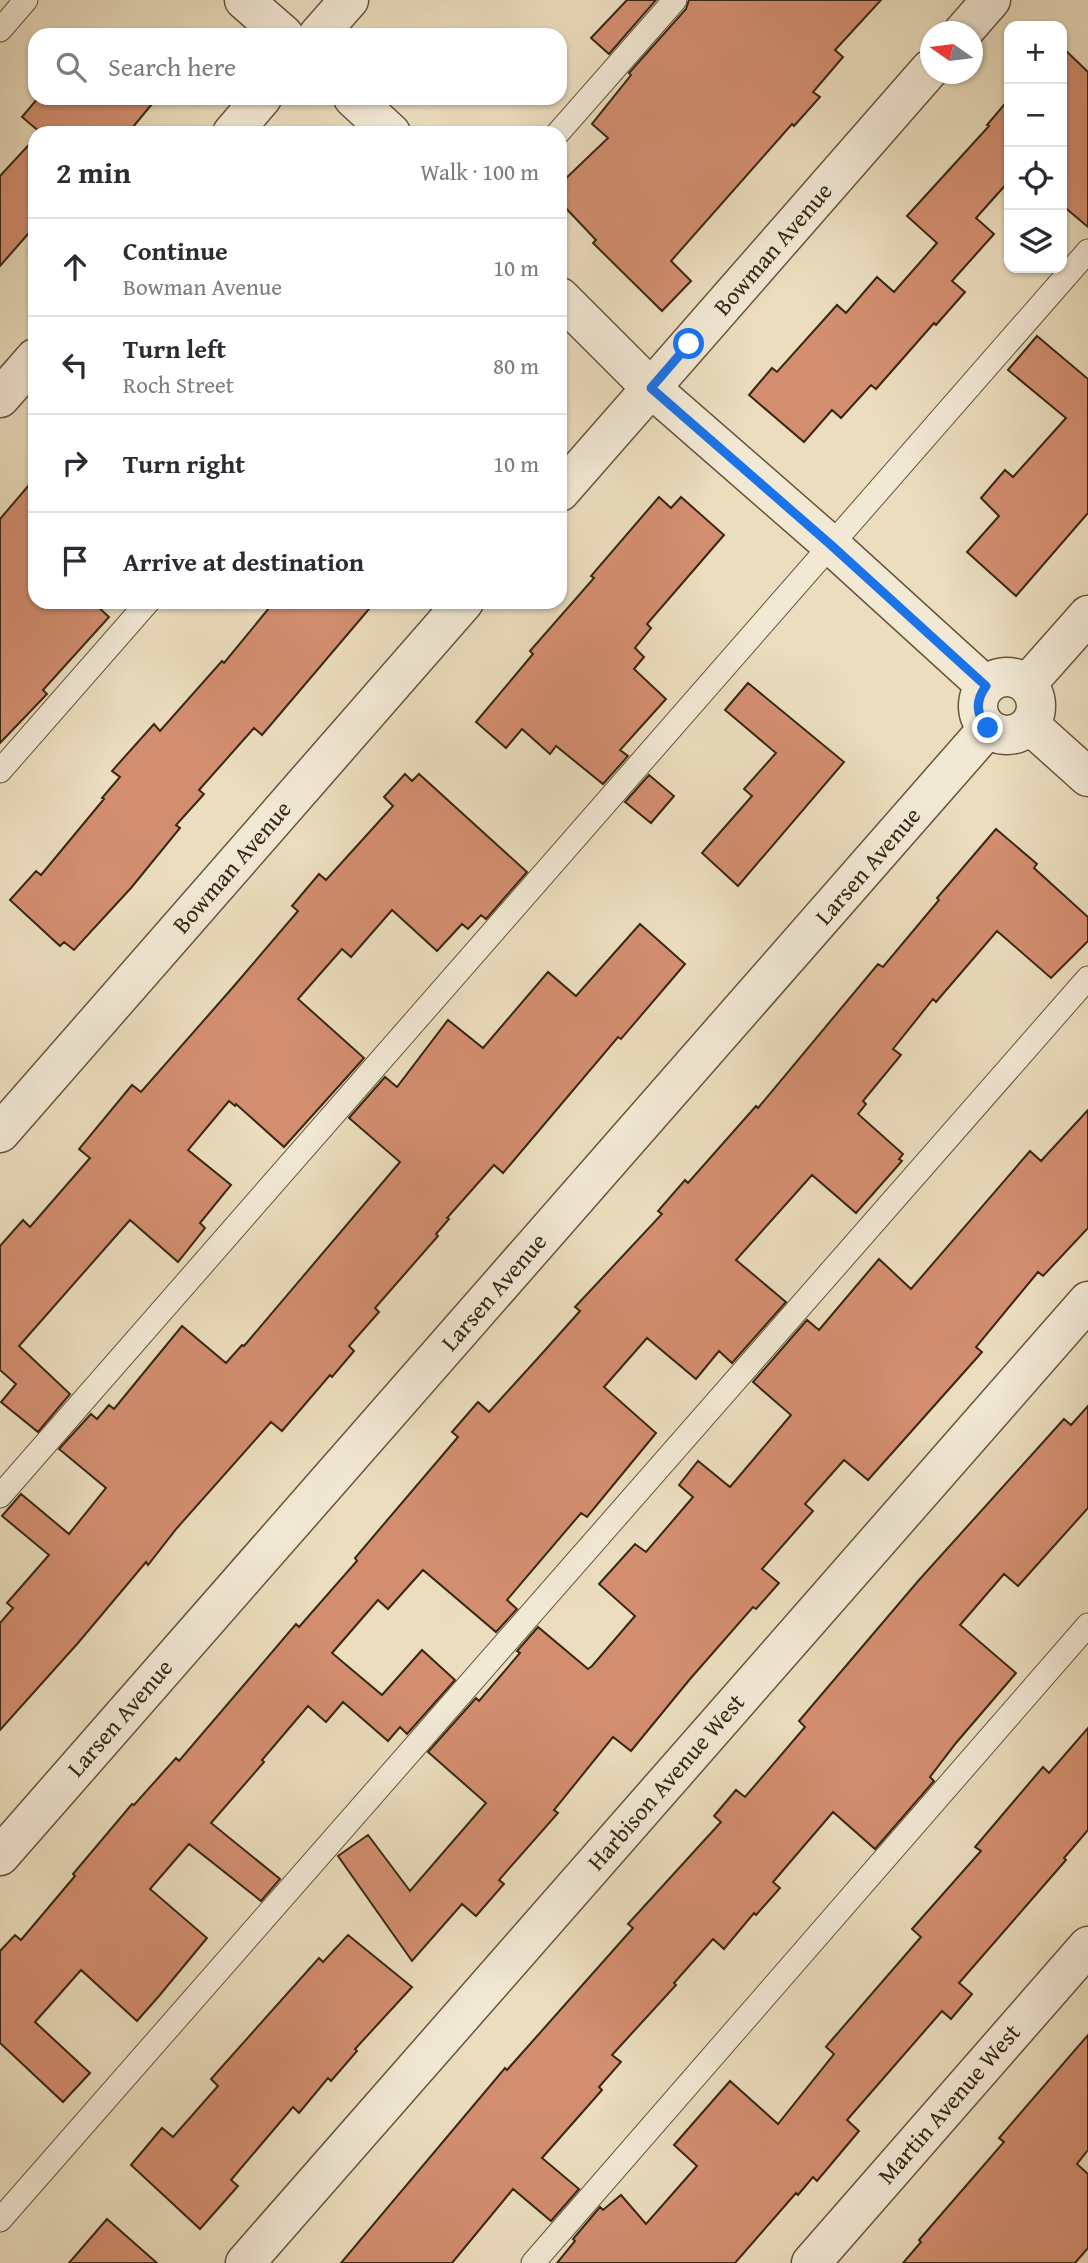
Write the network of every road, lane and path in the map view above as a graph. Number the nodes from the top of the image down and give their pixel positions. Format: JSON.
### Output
{"nodes":[{"id":1,"x":26,"y":0,"type":"edge"},
{"id":2,"x":244,"y":0,"type":"edge"},
{"id":3,"x":349,"y":0,"type":"edge"},
{"id":4,"x":675,"y":0,"type":"edge"},
{"id":5,"x":991,"y":0,"type":"edge"},
{"id":6,"x":973,"y":21,"type":"edge"},
{"id":7,"x":276,"y":28,"type":"edge"},
{"id":8,"x":324,"y":28,"type":"edge"},
{"id":9,"x":0,"y":30,"type":"edge"},
{"id":10,"x":920,"y":80,"type":"edge"},
{"id":11,"x":256,"y":105,"type":"edge"},
{"id":12,"x":361,"y":105,"type":"edge"},
{"id":13,"x":238,"y":126,"type":"edge"},
{"id":14,"x":383,"y":126,"type":"edge"},
{"id":15,"x":564,"y":126,"type":"edge"},
{"id":16,"x":1088,"y":251,"type":"edge"},
{"id":17,"x":567,"y":304,"type":"edge"},
{"id":18,"x":28,"y":366,"type":"edge"},
{"id":19,"x":651,"y":388,"type":"junction"},
{"id":20,"x":0,"y":398,"type":"edge"},
{"id":21,"x":567,"y":484,"type":"edge"},
{"id":22,"x":831,"y":545,"type":"junction"},
{"id":23,"x":142,"y":609,"type":"edge"},
{"id":24,"x":458,"y":609,"type":"edge"},
{"id":25,"x":1088,"y":615,"type":"edge"},
{"id":26,"x":1027,"y":684,"type":"junction"},
{"id":27,"x":986,"y":686,"type":"junction"},
{"id":28,"x":1030,"y":725,"type":"junction"},
{"id":29,"x":988,"y":728,"type":"junction"},
{"id":30,"x":0,"y":771,"type":"edge"},
{"id":31,"x":1088,"y":776,"type":"edge"},
{"id":32,"x":1088,"y":978,"type":"edge"},
{"id":33,"x":0,"y":1133,"type":"edge"},
{"id":34,"x":1088,"y":1301,"type":"edge"},
{"id":35,"x":0,"y":1496,"type":"edge"},
{"id":36,"x":1088,"y":1625,"type":"edge"},
{"id":37,"x":0,"y":1856,"type":"edge"},
{"id":38,"x":1088,"y":1946,"type":"edge"},
{"id":39,"x":0,"y":2220,"type":"edge"},
{"id":40,"x":245,"y":2263,"type":"edge"},
{"id":41,"x":533,"y":2263,"type":"edge"},
{"id":42,"x":811,"y":2263,"type":"edge"}],
"edges":[{"from":1,"to":9,"type":"lane"},
{"from":2,"to":7,"type":"street"},
{"from":3,"to":8,"type":"street"},
{"from":4,"to":15,"type":"lane"},
{"from":5,"to":6,"type":"street"},
{"from":10,"to":19,"type":"street","name":"Bowman Avenue"},
{"from":11,"to":13,"type":"street"},
{"from":12,"to":14,"type":"street"},
{"from":16,"to":22,"type":"lane"},
{"from":17,"to":19,"type":"street"},
{"from":18,"to":20,"type":"street"},
{"from":19,"to":21,"type":"street","name":"Bowman Avenue"},
{"from":19,"to":22,"type":"street"},
{"from":22,"to":27,"type":"street"},
{"from":22,"to":35,"type":"lane"},
{"from":23,"to":30,"type":"lane"},
{"from":24,"to":33,"type":"street","name":"Bowman Avenue"},
{"from":25,"to":26,"type":"street"},
{"from":26,"to":27,"type":"street"},
{"from":26,"to":28,"type":"street"},
{"from":27,"to":29,"type":"street"},
{"from":28,"to":29,"type":"street"},
{"from":28,"to":31,"type":"street"},
{"from":29,"to":37,"type":"street","name":"Larsen Avenue"},
{"from":32,"to":39,"type":"lane"},
{"from":34,"to":40,"type":"street","name":"Harbison Avenue West"},
{"from":36,"to":41,"type":"lane"},
{"from":38,"to":42,"type":"street","name":"Martin Avenue West"}]}
